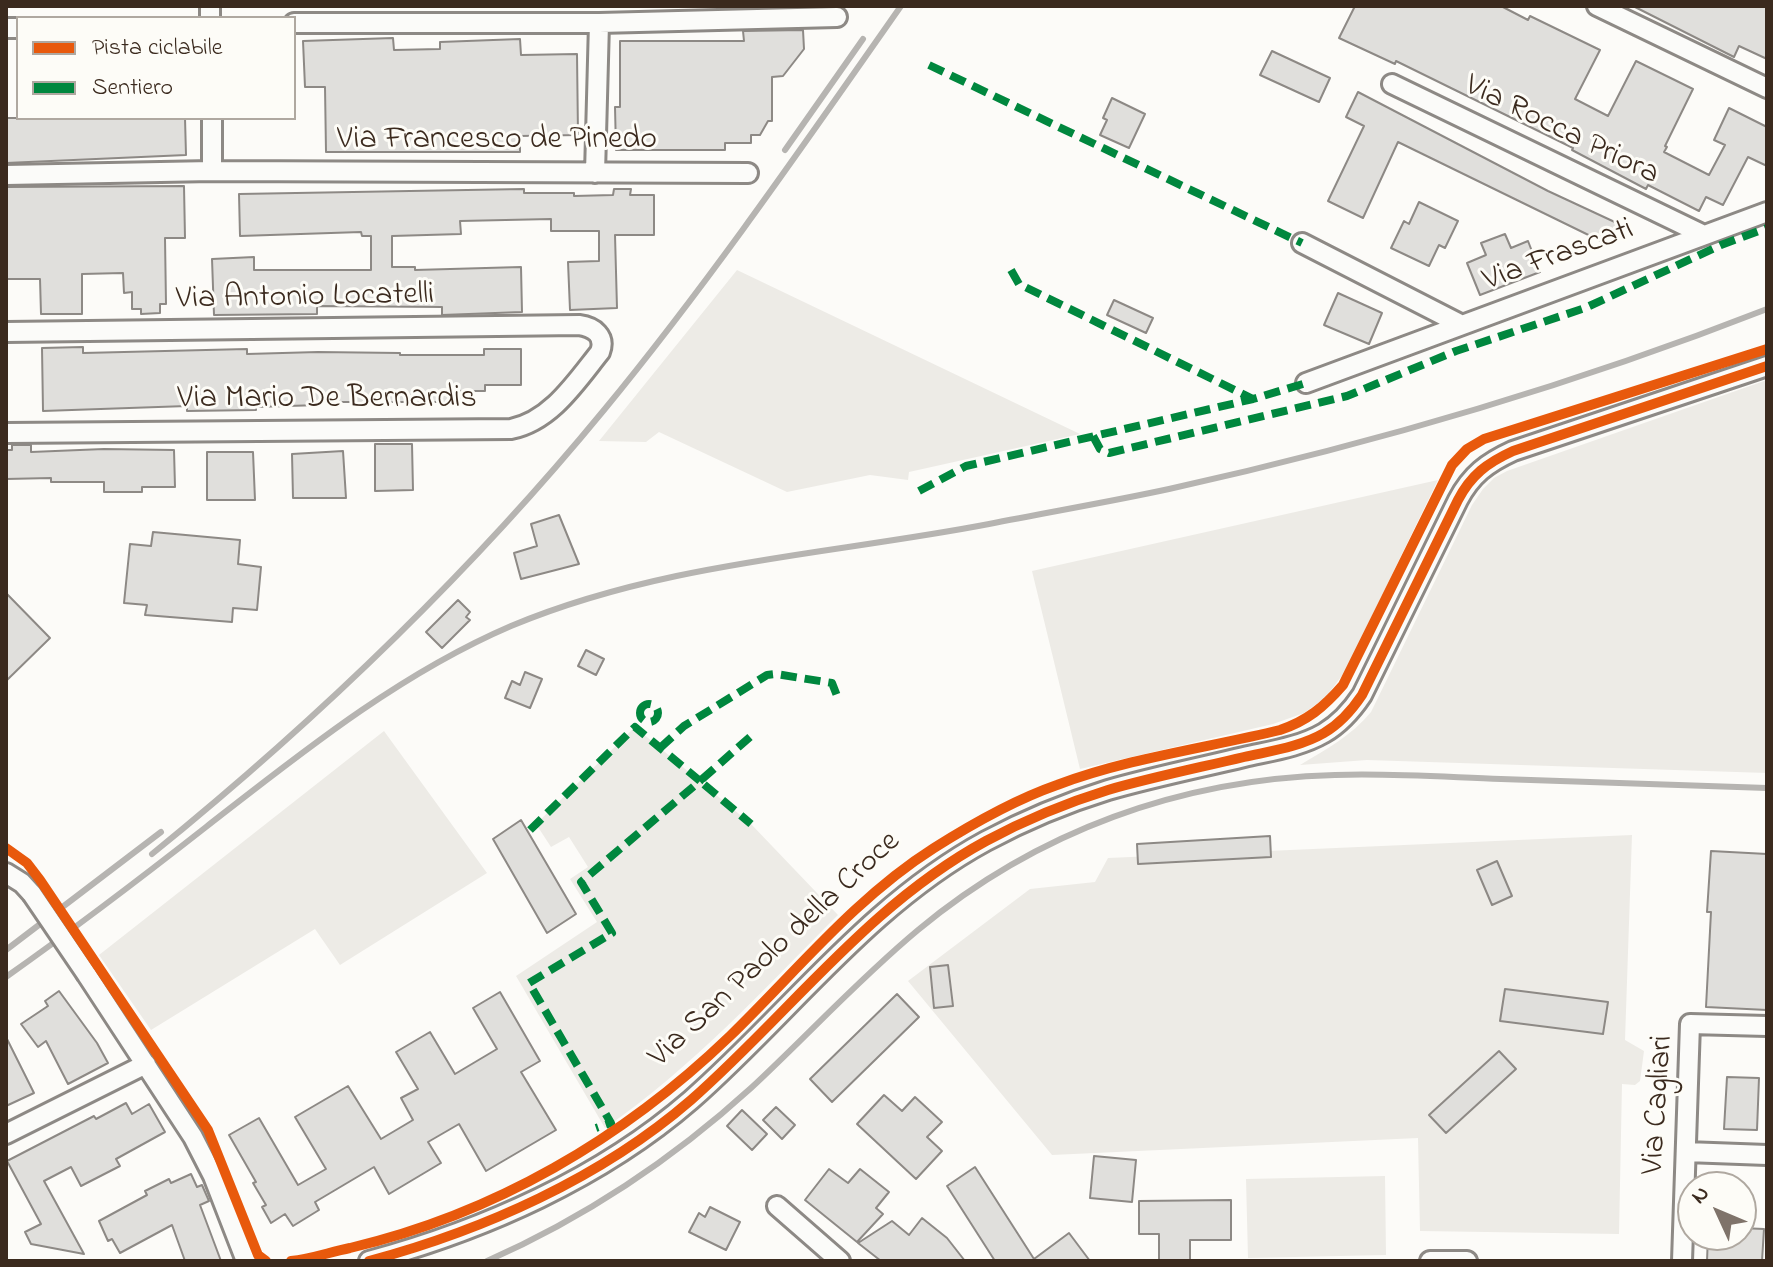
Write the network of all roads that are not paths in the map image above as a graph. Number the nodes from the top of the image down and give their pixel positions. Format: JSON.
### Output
{"nodes":[{"id":1,"x":1597,"y":6,"type":"edge"},
{"id":2,"x":837,"y":17,"type":"dead end"},
{"id":3,"x":296,"y":23,"type":"edge"},
{"id":4,"x":599,"y":23,"type":"junction"},
{"id":5,"x":1392,"y":84,"type":"dead end"},
{"id":6,"x":1767,"y":88,"type":"edge"},
{"id":7,"x":212,"y":120,"type":"edge"},
{"id":8,"x":212,"y":171,"type":"junction"},
{"id":9,"x":595,"y":173,"type":"junction"},
{"id":10,"x":748,"y":173,"type":"dead end"},
{"id":11,"x":6,"y":175,"type":"edge"},
{"id":12,"x":1767,"y":212,"type":"edge"},
{"id":13,"x":1704,"y":235,"type":"junction"},
{"id":14,"x":1302,"y":243,"type":"dead end"},
{"id":15,"x":1462,"y":325,"type":"junction"},
{"id":16,"x":6,"y":332,"type":"edge"},
{"id":17,"x":601,"y":336,"type":"joint"},
{"id":18,"x":1767,"y":366,"type":"edge"},
{"id":19,"x":1306,"y":383,"type":"dead end"},
{"id":20,"x":6,"y":433,"type":"edge"},
{"id":21,"x":6,"y":873,"type":"edge"},
{"id":22,"x":1767,"y":1026,"type":"edge"},
{"id":23,"x":146,"y":1064,"type":"junction"},
{"id":24,"x":6,"y":1134,"type":"edge"},
{"id":25,"x":1686,"y":1152,"type":"junction"},
{"id":26,"x":1767,"y":1155,"type":"edge"},
{"id":27,"x":777,"y":1206,"type":"dead end"},
{"id":28,"x":246,"y":1261,"type":"edge"},
{"id":29,"x":369,"y":1261,"type":"edge"},
{"id":30,"x":840,"y":1261,"type":"edge"},
{"id":31,"x":1430,"y":1261,"type":"edge"},
{"id":32,"x":1467,"y":1261,"type":"edge"},
{"id":33,"x":1682,"y":1261,"type":"edge"}],
"edges":[{"from":1,"to":6,"type":"street"},
{"from":2,"to":4,"type":"street"},
{"from":3,"to":4,"type":"street"},
{"from":4,"to":9,"type":"street"},
{"from":5,"to":13,"type":"street","name":"Via Rocca Priora"},
{"from":7,"to":8,"type":"street"},
{"from":8,"to":9,"type":"street","name":"Via Francesco de Pinedo"},
{"from":8,"to":11,"type":"street","name":"Via Francesco de Pinedo"},
{"from":9,"to":10,"type":"street","name":"Via Francesco de Pinedo"},
{"from":12,"to":13,"type":"street","name":"Via Frascati"},
{"from":13,"to":15,"type":"street","name":"Via Frascati"},
{"from":14,"to":15,"type":"street","name":"Via Frascati"},
{"from":15,"to":19,"type":"street","name":"Via Frascati"},
{"from":16,"to":17,"type":"street","name":"Via Antonio Locatelli"},
{"from":17,"to":20,"type":"street","name":"Via Mario De Bernardis"},
{"from":18,"to":29,"type":"street","name":"Via San Paolo della Croce"},
{"from":21,"to":23,"type":"street","bridge":true},
{"from":22,"to":25,"type":"street","name":"Via Cagliari"},
{"from":23,"to":24,"type":"street"},
{"from":23,"to":28,"type":"street"},
{"from":25,"to":26,"type":"street"},
{"from":25,"to":33,"type":"street","name":"Via Cagliari"},
{"from":27,"to":30,"type":"street"},
{"from":31,"to":32,"type":"street"}]}
